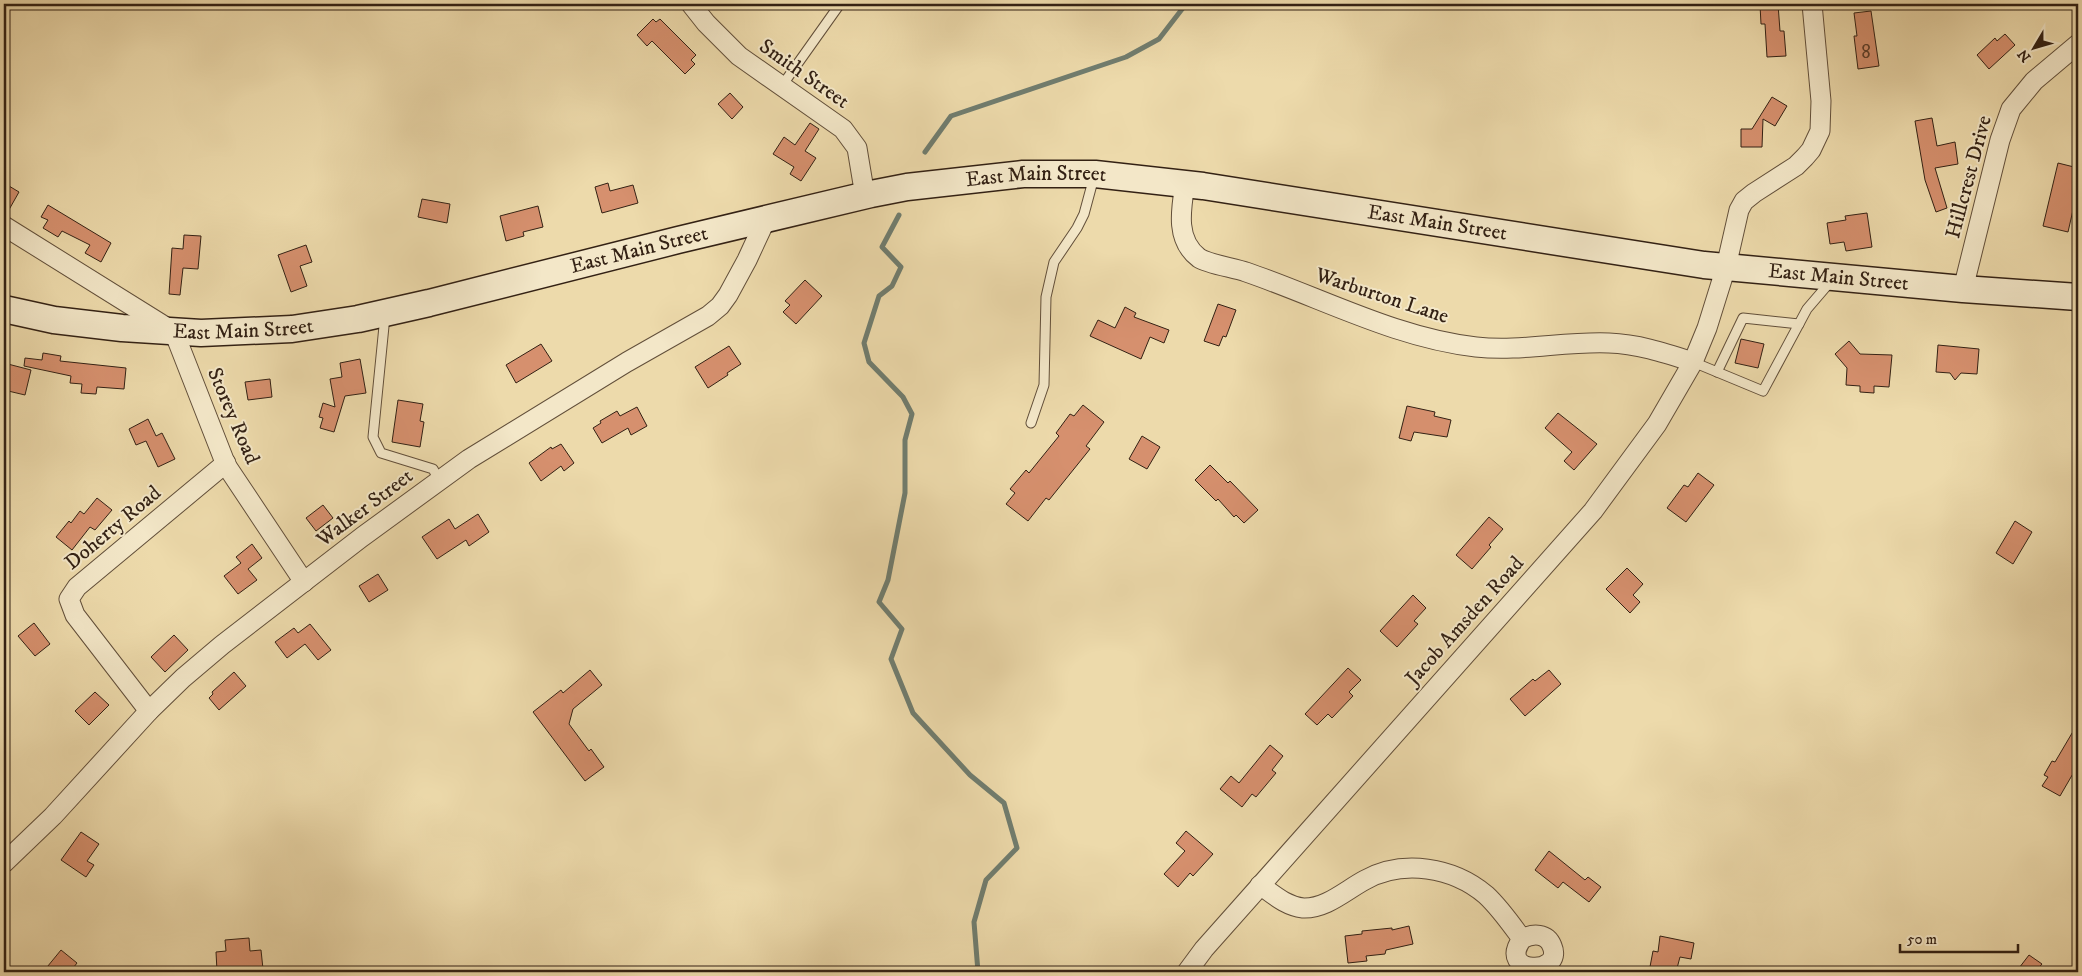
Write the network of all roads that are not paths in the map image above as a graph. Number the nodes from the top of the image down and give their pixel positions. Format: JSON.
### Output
{"nodes":[{"id":1,"x":691,"y":4,"type":"edge"},
{"id":2,"x":840,"y":4,"type":"edge"},
{"id":3,"x":1812,"y":4,"type":"edge"},
{"id":4,"x":2078,"y":44,"type":"edge"},
{"id":5,"x":781,"y":87,"type":"junction"},
{"id":6,"x":1095,"y":174,"type":"junction"},
{"id":7,"x":1185,"y":184,"type":"junction"},
{"id":8,"x":864,"y":196,"type":"junction"},
{"id":9,"x":766,"y":219,"type":"junction"},
{"id":10,"x":4,"y":226,"type":"edge"},
{"id":11,"x":1726,"y":267,"type":"junction"},
{"id":12,"x":1835,"y":277,"type":"junction"},
{"id":13,"x":1963,"y":289,"type":"junction"},
{"id":14,"x":2078,"y":298,"type":"edge"},
{"id":15,"x":4,"y":309,"type":"edge"},
{"id":16,"x":386,"y":313,"type":"junction"},
{"id":17,"x":1799,"y":324,"type":"junction"},
{"id":18,"x":174,"y":332,"type":"junction"},
{"id":19,"x":1693,"y":362,"type":"junction"},
{"id":20,"x":1717,"y":372,"type":"junction"},
{"id":21,"x":1031,"y":423,"type":"dead end"},
{"id":22,"x":226,"y":463,"type":"junction"},
{"id":23,"x":439,"y":480,"type":"junction"},
{"id":24,"x":304,"y":582,"type":"junction"},
{"id":25,"x":149,"y":711,"type":"junction"},
{"id":26,"x":4,"y":863,"type":"edge"},
{"id":27,"x":1260,"y":885,"type":"junction"},
{"id":28,"x":1522,"y":939,"type":"dead end"},
{"id":29,"x":1187,"y":972,"type":"edge"}],
"edges":[{"from":1,"to":5,"type":"street","name":"Smith Street"},
{"from":2,"to":5,"type":"lane"},
{"from":3,"to":11,"type":"street","name":"Jacob Amsden Road"},
{"from":4,"to":13,"type":"street","name":"Hillcrest Drive"},
{"from":5,"to":8,"type":"street","name":"Smith Street"},
{"from":6,"to":7,"type":"main road","name":"East Main Street"},
{"from":6,"to":8,"type":"main road","name":"East Main Street"},
{"from":6,"to":21,"type":"lane"},
{"from":7,"to":11,"type":"main road","name":"East Main Street"},
{"from":7,"to":19,"type":"street","name":"Warburton Lane"},
{"from":8,"to":9,"type":"main road","name":"East Main Street"},
{"from":9,"to":16,"type":"main road","name":"East Main Street"},
{"from":9,"to":23,"type":"street","name":"Walker Street"},
{"from":10,"to":18,"type":"street"},
{"from":11,"to":12,"type":"main road","name":"East Main Street"},
{"from":11,"to":19,"type":"street","name":"Jacob Amsden Road"},
{"from":12,"to":13,"type":"main road","name":"East Main Street"},
{"from":12,"to":17,"type":"lane"},
{"from":13,"to":14,"type":"main road","name":"East Main Street"},
{"from":15,"to":18,"type":"main road","name":"East Main Street"},
{"from":16,"to":18,"type":"main road","name":"East Main Street"},
{"from":16,"to":23,"type":"lane"},
{"from":17,"to":20,"type":"lane"},
{"from":17,"to":20,"type":"lane"},
{"from":18,"to":22,"type":"street","name":"Storey Road"},
{"from":19,"to":20,"type":"lane"},
{"from":19,"to":27,"type":"street","name":"Jacob Amsden Road"},
{"from":22,"to":24,"type":"street","name":"Storey Road"},
{"from":22,"to":25,"type":"street","name":"Doherty Road"},
{"from":23,"to":24,"type":"street","name":"Walker Street"},
{"from":24,"to":25,"type":"street","name":"Walker Street"},
{"from":25,"to":26,"type":"street","name":"Walker Street"},
{"from":27,"to":28,"type":"street"},
{"from":27,"to":29,"type":"street","name":"Jacob Amsden Road"}]}
